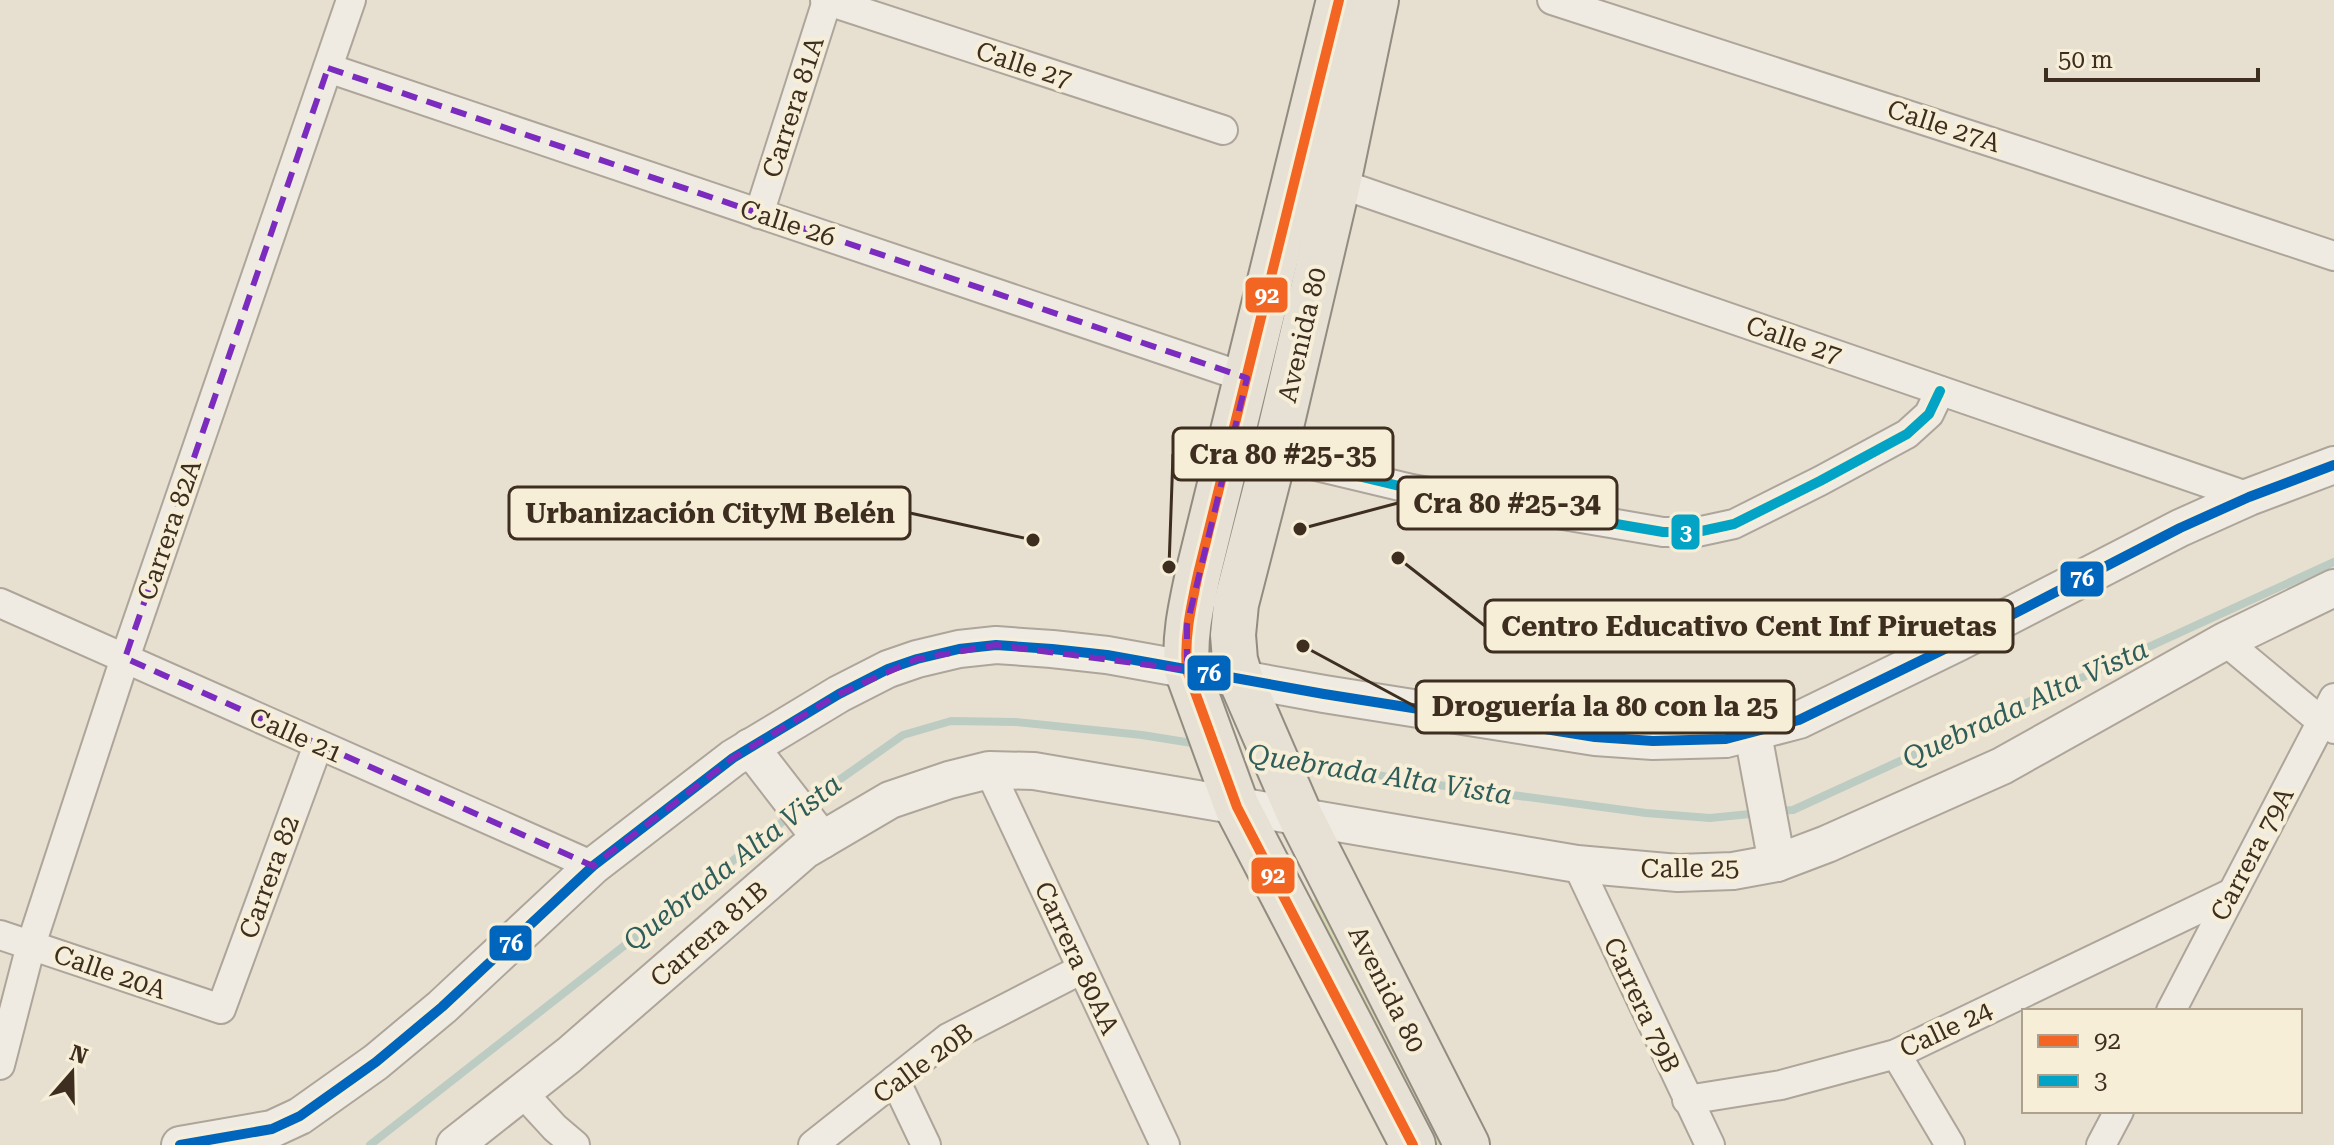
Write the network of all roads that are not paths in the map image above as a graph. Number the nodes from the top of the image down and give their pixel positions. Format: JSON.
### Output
{"nodes":[{"id":1,"x":351,"y":0,"type":"edge"},
{"id":2,"x":826,"y":0,"type":"edge"},
{"id":3,"x":1339,"y":0,"type":"edge"},
{"id":4,"x":1376,"y":0,"type":"edge"},
{"id":5,"x":1552,"y":0,"type":"edge"},
{"id":6,"x":328,"y":68,"type":"junction"},
{"id":7,"x":1223,"y":130,"type":"dead end"},
{"id":8,"x":1338,"y":183,"type":"junction"},
{"id":9,"x":759,"y":214,"type":"junction"},
{"id":10,"x":2334,"y":256,"type":"edge"},
{"id":11,"x":1247,"y":378,"type":"junction"},
{"id":12,"x":1940,"y":391,"type":"junction"},
{"id":13,"x":1274,"y":456,"type":"junction"},
{"id":14,"x":2334,"y":465,"type":"edge"},
{"id":15,"x":2249,"y":497,"type":"junction"},
{"id":16,"x":2334,"y":588,"type":"edge"},
{"id":17,"x":0,"y":603,"type":"edge"},
{"id":18,"x":2225,"y":641,"type":"junction"},
{"id":19,"x":125,"y":658,"type":"junction"},
{"id":20,"x":1241,"y":680,"type":"junction"},
{"id":21,"x":1192,"y":687,"type":"junction"},
{"id":22,"x":2330,"y":716,"type":"edge"},
{"id":23,"x":1753,"y":734,"type":"junction"},
{"id":24,"x":318,"y":745,"type":"junction"},
{"id":25,"x":746,"y":758,"type":"junction"},
{"id":26,"x":989,"y":770,"type":"junction"},
{"id":27,"x":1232,"y":795,"type":"junction"},
{"id":28,"x":1296,"y":806,"type":"junction"},
{"id":29,"x":810,"y":840,"type":"junction"},
{"id":30,"x":1777,"y":863,"type":"junction"},
{"id":31,"x":1577,"y":864,"type":"junction"},
{"id":32,"x":593,"y":866,"type":"junction"},
{"id":33,"x":2232,"y":893,"type":"junction"},
{"id":34,"x":0,"y":935,"type":"edge"},
{"id":35,"x":31,"y":945,"type":"junction"},
{"id":36,"x":1082,"y":969,"type":"junction"},
{"id":37,"x":221,"y":1009,"type":"joint"},
{"id":38,"x":2172,"y":1009,"type":"edge"},
{"id":39,"x":1896,"y":1054,"type":"junction"},
{"id":40,"x":0,"y":1065,"type":"edge"},
{"id":41,"x":895,"y":1080,"type":"junction"},
{"id":42,"x":521,"y":1091,"type":"junction"},
{"id":43,"x":1687,"y":1100,"type":"junction"},
{"id":44,"x":2118,"y":1113,"type":"edge"},
{"id":45,"x":180,"y":1145,"type":"edge"},
{"id":46,"x":455,"y":1145,"type":"edge"},
{"id":47,"x":575,"y":1145,"type":"edge"},
{"id":48,"x":813,"y":1145,"type":"edge"},
{"id":49,"x":926,"y":1145,"type":"edge"},
{"id":50,"x":1165,"y":1145,"type":"edge"},
{"id":51,"x":1413,"y":1145,"type":"edge"},
{"id":52,"x":1467,"y":1145,"type":"edge"},
{"id":53,"x":1710,"y":1145,"type":"edge"},
{"id":54,"x":1950,"y":1145,"type":"edge"},
{"id":55,"x":2101,"y":1145,"type":"edge"}],
"edges":[{"from":1,"to":6,"type":"street","name":"Carrera 82A"},
{"from":2,"to":7,"type":"street","name":"Calle 27"},
{"from":2,"to":9,"type":"street","name":"Carrera 81A"},
{"from":3,"to":11,"type":"main road","name":"Avenida 80"},
{"from":4,"to":8,"type":"main road","name":"Avenida 80"},
{"from":5,"to":10,"type":"street","name":"Calle 27A"},
{"from":6,"to":9,"type":"street","name":"Calle 26"},
{"from":6,"to":19,"type":"street","name":"Carrera 82A"},
{"from":8,"to":12,"type":"street","name":"Calle 27"},
{"from":8,"to":13,"type":"main road","name":"Avenida 80"},
{"from":9,"to":11,"type":"street","name":"Calle 26"},
{"from":11,"to":21,"type":"main road","name":"Avenida 80"},
{"from":12,"to":13,"type":"street"},
{"from":12,"to":15,"type":"street","name":"Calle 27"},
{"from":13,"to":20,"type":"main road","name":"Avenida 80"},
{"from":14,"to":15,"type":"street"},
{"from":15,"to":23,"type":"street"},
{"from":16,"to":18,"type":"street","name":"Calle 25"},
{"from":17,"to":19,"type":"street","name":"Calle 21"},
{"from":18,"to":22,"type":"street"},
{"from":18,"to":30,"type":"street","name":"Calle 25"},
{"from":19,"to":24,"type":"street","name":"Calle 21"},
{"from":19,"to":35,"type":"street","name":"Carrera 82A"},
{"from":20,"to":21,"type":"street"},
{"from":20,"to":23,"type":"street"},
{"from":20,"to":28,"type":"main road","name":"Avenida 80"},
{"from":21,"to":25,"type":"street"},
{"from":21,"to":27,"type":"main road","name":"Avenida 80"},
{"from":22,"to":33,"type":"street","name":"Carrera 79A"},
{"from":23,"to":30,"type":"street"},
{"from":24,"to":32,"type":"street","name":"Calle 21"},
{"from":24,"to":37,"type":"street","name":"Carrera 82"},
{"from":25,"to":29,"type":"street"},
{"from":25,"to":32,"type":"street"},
{"from":26,"to":27,"type":"street","name":"Calle 25"},
{"from":26,"to":29,"type":"street","name":"Carrera 81B"},
{"from":26,"to":36,"type":"street","name":"Carrera 80AA"},
{"from":27,"to":28,"type":"street","name":"Calle 25"},
{"from":27,"to":51,"type":"main road","name":"Avenida 80"},
{"from":28,"to":31,"type":"street","name":"Calle 25"},
{"from":28,"to":52,"type":"main road","name":"Avenida 80"},
{"from":29,"to":42,"type":"street","name":"Carrera 81B"},
{"from":30,"to":31,"type":"street","name":"Calle 25"},
{"from":31,"to":43,"type":"street","name":"Carrera 79B"},
{"from":32,"to":45,"type":"street"},
{"from":33,"to":38,"type":"street","name":"Carrera 79A"},
{"from":33,"to":39,"type":"street","name":"Calle 24"},
{"from":34,"to":35,"type":"street","name":"Calle 20A"},
{"from":35,"to":37,"type":"street","name":"Calle 20A"},
{"from":35,"to":40,"type":"street","name":"Carrera 82A"},
{"from":36,"to":41,"type":"street","name":"Calle 20B"},
{"from":36,"to":50,"type":"street","name":"Carrera 80AA"},
{"from":39,"to":43,"type":"street","name":"Calle 24"},
{"from":39,"to":54,"type":"street"},
{"from":41,"to":48,"type":"street","name":"Calle 20B"},
{"from":41,"to":49,"type":"street"},
{"from":42,"to":46,"type":"street","name":"Carrera 81B"},
{"from":42,"to":47,"type":"street"},
{"from":43,"to":53,"type":"street","name":"Carrera 79B"},
{"from":44,"to":55,"type":"street"}]}
